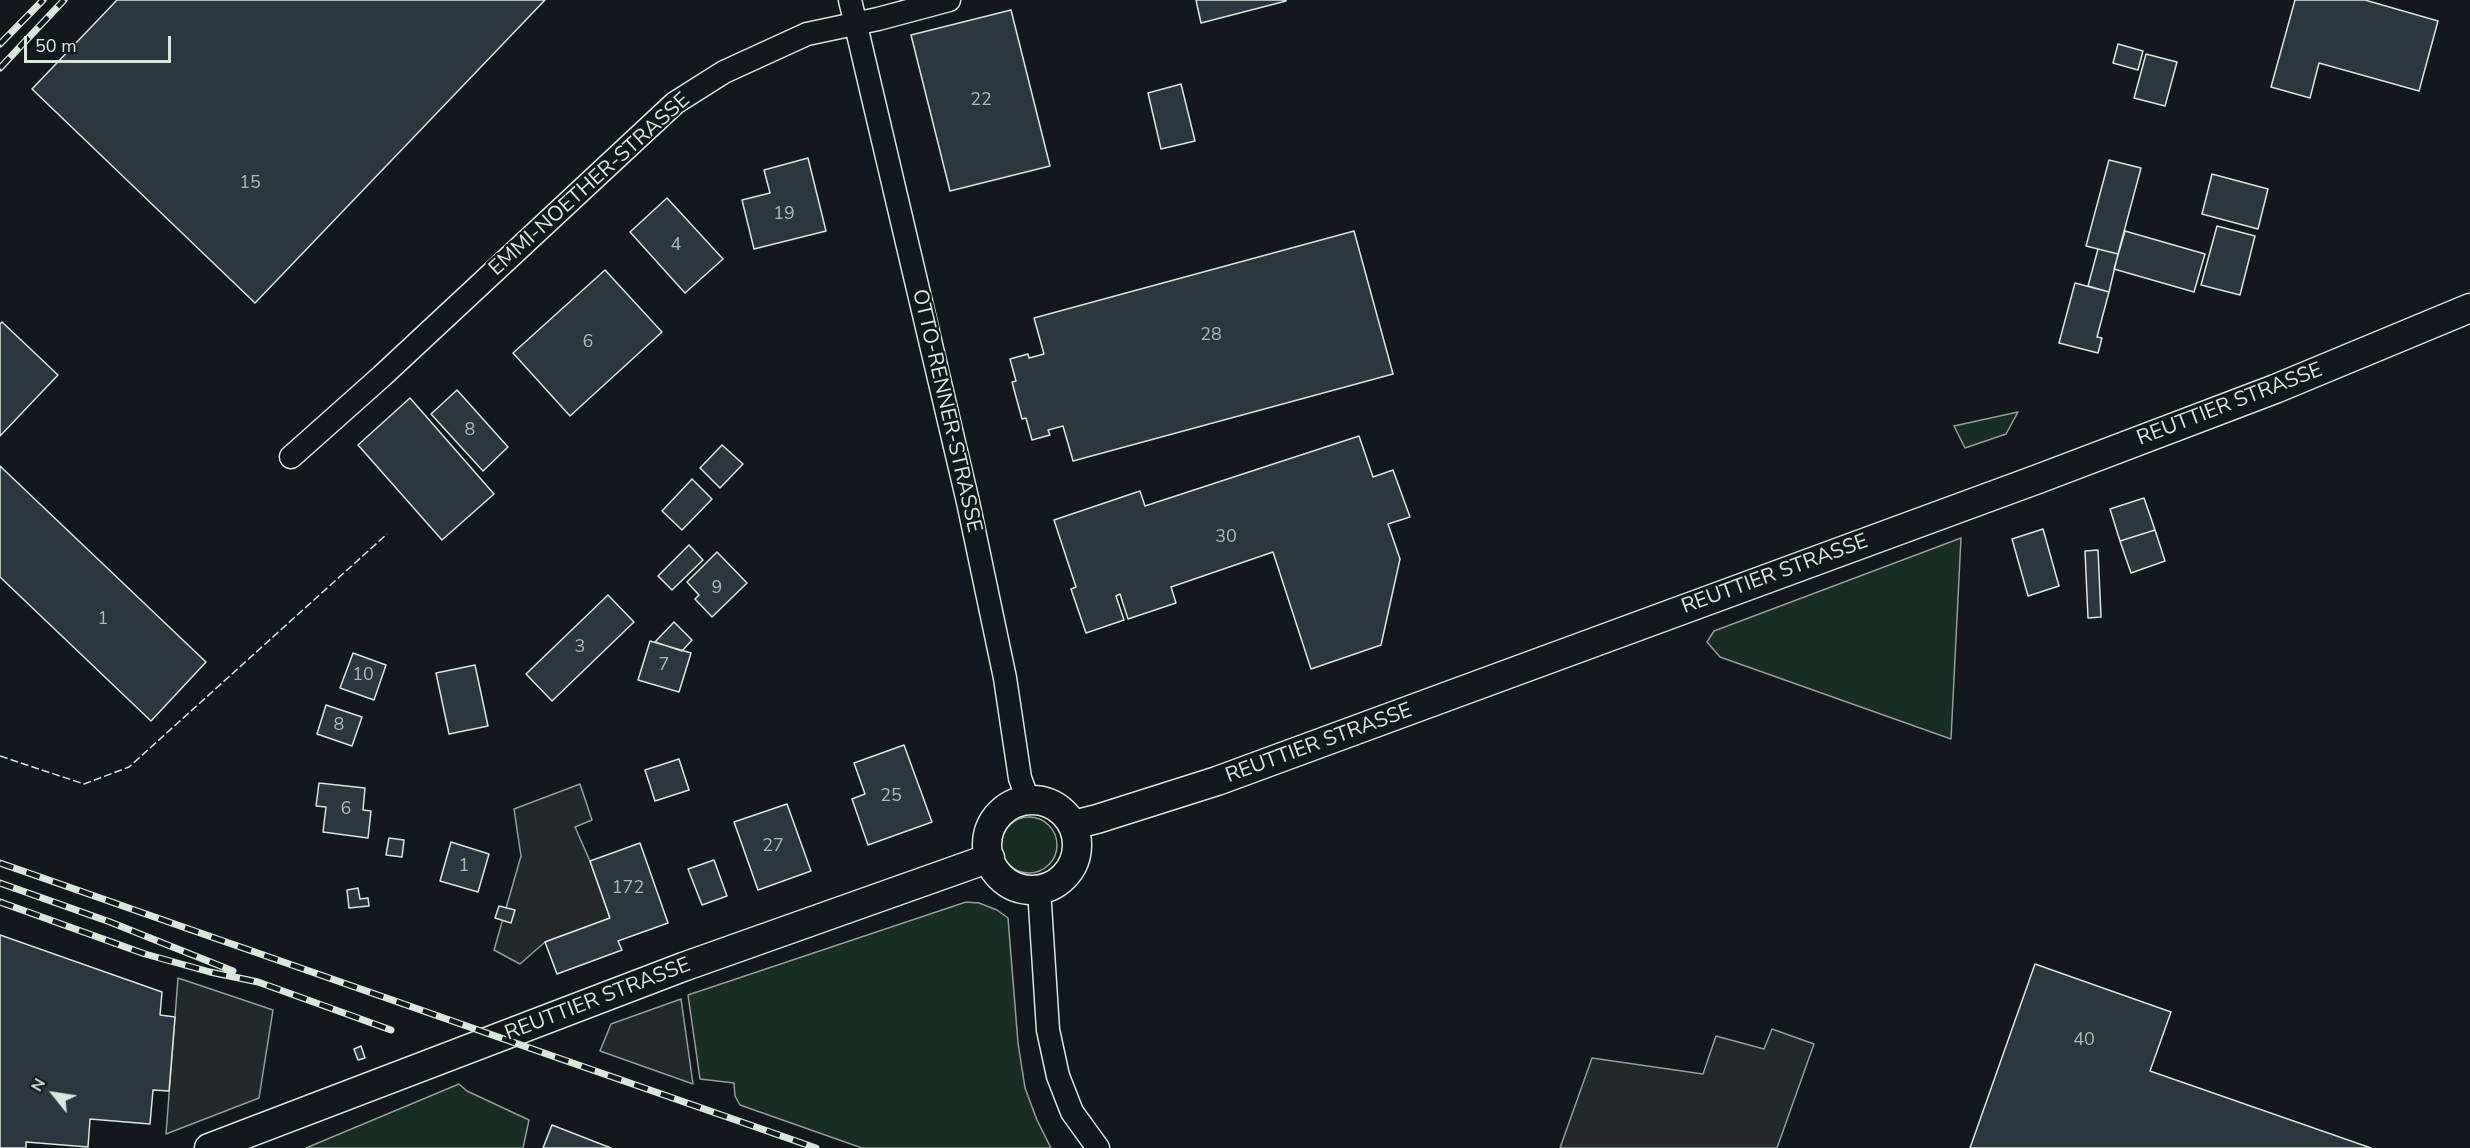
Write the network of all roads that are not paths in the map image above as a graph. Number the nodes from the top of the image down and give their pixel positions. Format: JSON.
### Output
{"nodes":[{"id":1,"x":850,"y":0,"type":"edge"},
{"id":2,"x":949,"y":0,"type":"edge"},
{"id":3,"x":856,"y":23,"type":"junction"},
{"id":4,"x":2470,"y":308,"type":"edge"},
{"id":5,"x":291,"y":457,"type":"dead end"},
{"id":6,"x":1028,"y":800,"type":"junction"},
{"id":7,"x":1073,"y":825,"type":"junction"},
{"id":8,"x":990,"y":858,"type":"junction"},
{"id":9,"x":1039,"y":889,"type":"junction"},
{"id":10,"x":209,"y":1148,"type":"edge"},
{"id":11,"x":1098,"y":1148,"type":"edge"}],
"edges":[{"from":1,"to":3,"type":"street","name":"OTTO-RENNER-STRASSE"},
{"from":2,"to":3,"type":"street"},
{"from":3,"to":5,"type":"street","name":"EMMI-NOETHER-STRASSE"},
{"from":3,"to":6,"type":"street","name":"OTTO-RENNER-STRASSE"},
{"from":4,"to":7,"type":"main road","name":"REUTTIER STRASSE"},
{"from":6,"to":7,"type":"main road"},
{"from":6,"to":8,"type":"main road"},
{"from":7,"to":9,"type":"main road"},
{"from":8,"to":9,"type":"main road"},
{"from":8,"to":10,"type":"main road","name":"REUTTIER STRASSE"},
{"from":9,"to":11,"type":"street"}]}
